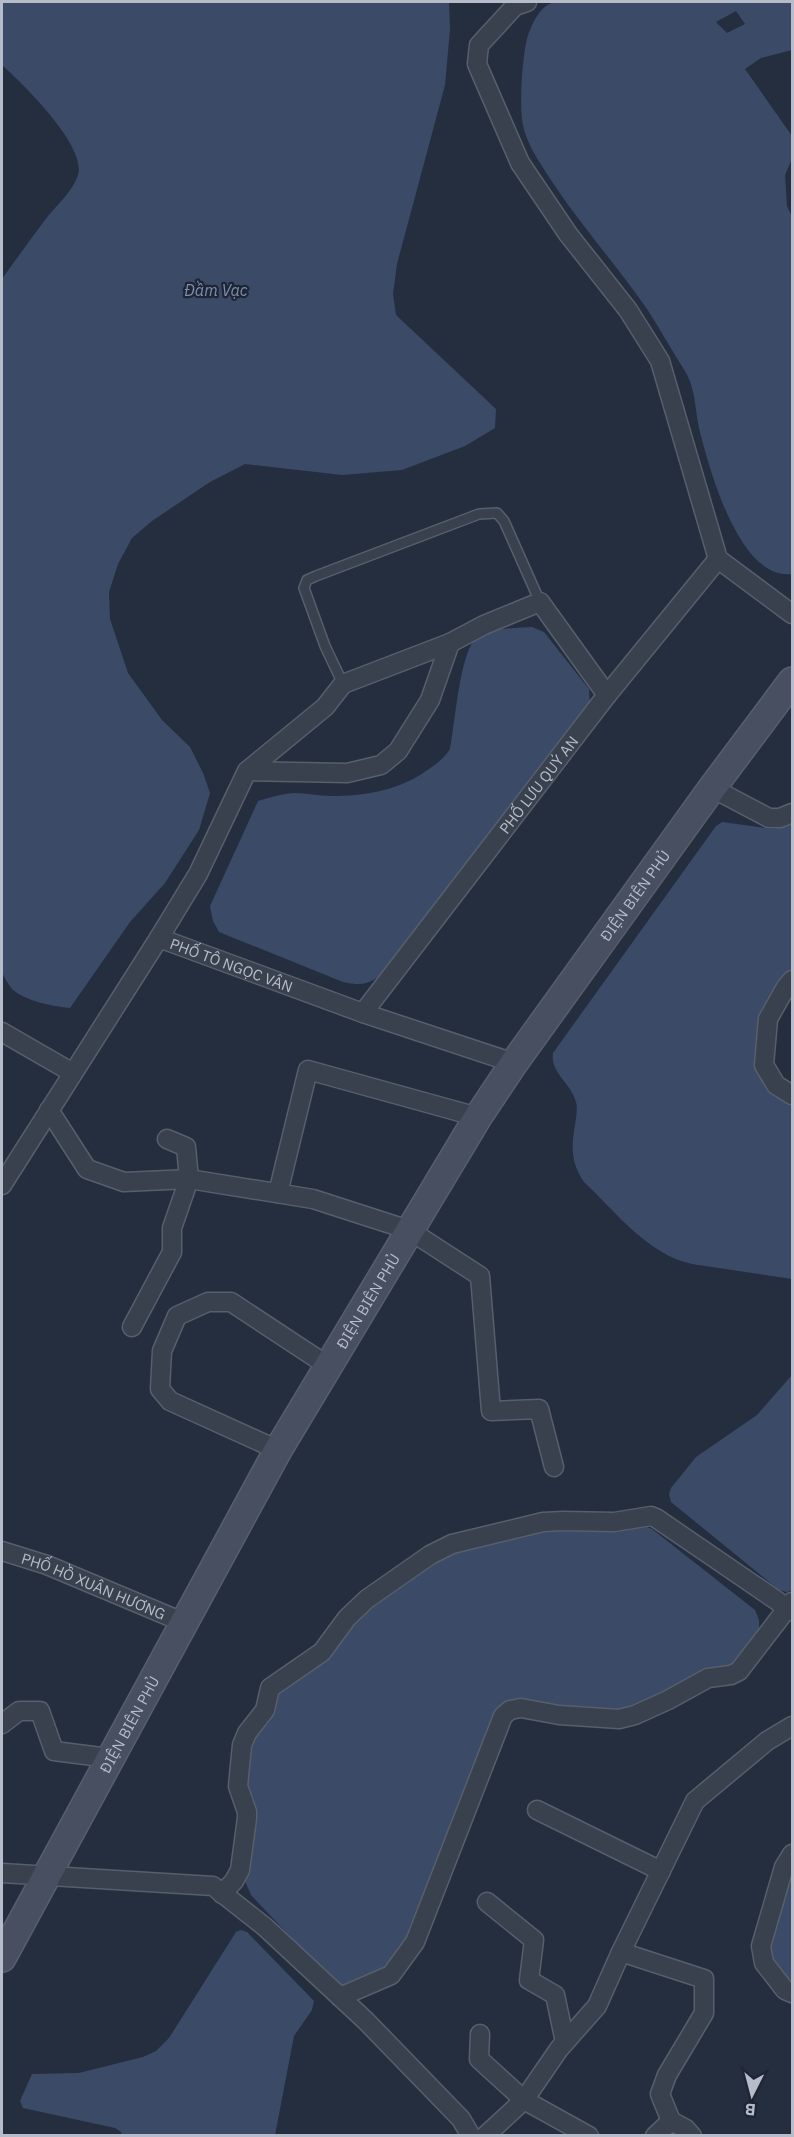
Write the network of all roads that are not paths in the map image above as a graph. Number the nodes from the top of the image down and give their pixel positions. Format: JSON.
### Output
{"nodes":[{"id":1,"x":527,"y":2,"type":"edge"},
{"id":2,"x":717,"y":559,"type":"junction"},
{"id":3,"x":540,"y":602,"type":"junction"},
{"id":4,"x":792,"y":614,"type":"edge"},
{"id":5,"x":450,"y":643,"type":"junction"},
{"id":6,"x":792,"y":681,"type":"edge"},
{"id":7,"x":343,"y":684,"type":"junction"},
{"id":8,"x":607,"y":695,"type":"junction"},
{"id":9,"x":247,"y":771,"type":"junction"},
{"id":10,"x":712,"y":788,"type":"junction"},
{"id":11,"x":792,"y":813,"type":"edge"},
{"id":12,"x":159,"y":938,"type":"junction"},
{"id":13,"x":792,"y":980,"type":"edge"},
{"id":14,"x":363,"y":1013,"type":"junction"},
{"id":15,"x":2,"y":1032,"type":"edge"},
{"id":16,"x":514,"y":1063,"type":"junction"},
{"id":17,"x":73,"y":1073,"type":"junction"},
{"id":18,"x":792,"y":1095,"type":"edge"},
{"id":19,"x":49,"y":1110,"type":"junction"},
{"id":20,"x":478,"y":1117,"type":"junction"},
{"id":21,"x":167,"y":1139,"type":"dead end"},
{"id":22,"x":189,"y":1179,"type":"junction"},
{"id":23,"x":2,"y":1185,"type":"edge"},
{"id":24,"x":278,"y":1193,"type":"junction"},
{"id":25,"x":409,"y":1230,"type":"junction"},
{"id":26,"x":132,"y":1327,"type":"dead end"},
{"id":27,"x":328,"y":1366,"type":"junction"},
{"id":28,"x":278,"y":1450,"type":"junction"},
{"id":29,"x":554,"y":1467,"type":"dead end"},
{"id":30,"x":2,"y":1551,"type":"edge"},
{"id":31,"x":791,"y":1607,"type":"edge"},
{"id":32,"x":185,"y":1623,"type":"junction"},
{"id":33,"x":2,"y":1724,"type":"edge"},
{"id":34,"x":792,"y":1726,"type":"edge"},
{"id":35,"x":109,"y":1758,"type":"junction"},
{"id":36,"x":537,"y":1810,"type":"dead end"},
{"id":37,"x":792,"y":1854,"type":"edge"},
{"id":38,"x":661,"y":1871,"type":"junction"},
{"id":39,"x":2,"y":1873,"type":"edge"},
{"id":40,"x":48,"y":1874,"type":"junction"},
{"id":41,"x":222,"y":1894,"type":"junction"},
{"id":42,"x":487,"y":1902,"type":"dead end"},
{"id":43,"x":621,"y":1952,"type":"junction"},
{"id":44,"x":2,"y":1958,"type":"edge"},
{"id":45,"x":792,"y":1993,"type":"edge"},
{"id":46,"x":340,"y":1997,"type":"junction"},
{"id":47,"x":480,"y":2034,"type":"dead end"},
{"id":48,"x":565,"y":2042,"type":"junction"},
{"id":49,"x":524,"y":2100,"type":"junction"},
{"id":50,"x":671,"y":2121,"type":"junction"},
{"id":51,"x":471,"y":2136,"type":"edge"},
{"id":52,"x":485,"y":2136,"type":"edge"},
{"id":53,"x":589,"y":2136,"type":"edge"},
{"id":54,"x":655,"y":2136,"type":"edge"},
{"id":55,"x":692,"y":2136,"type":"edge"}],
"edges":[{"from":1,"to":2,"type":"street"},
{"from":2,"to":4,"type":"street"},
{"from":2,"to":8,"type":"street","name":"PHỐ LƯU QUÝ AN"},
{"from":3,"to":5,"type":"street"},
{"from":3,"to":7,"type":"lane"},
{"from":3,"to":8,"type":"street"},
{"from":5,"to":7,"type":"street"},
{"from":5,"to":9,"type":"street"},
{"from":6,"to":10,"type":"street","name":"ĐIỆN BIÊN PHỦ"},
{"from":7,"to":9,"type":"street"},
{"from":8,"to":14,"type":"street","name":"PHỐ LƯU QUÝ AN"},
{"from":9,"to":12,"type":"street"},
{"from":10,"to":11,"type":"street"},
{"from":10,"to":16,"type":"street","name":"ĐIỆN BIÊN PHỦ"},
{"from":12,"to":14,"type":"street","name":"PHỐ TÔ NGỌC VÂN"},
{"from":12,"to":17,"type":"street","name":"PHỐ TÔ NGỌC VÂN"},
{"from":13,"to":18,"type":"street"},
{"from":14,"to":16,"type":"street","name":"PHỐ TÔ NGỌC VÂN"},
{"from":15,"to":17,"type":"street"},
{"from":16,"to":20,"type":"street","name":"ĐIỆN BIÊN PHỦ"},
{"from":17,"to":19,"type":"street","name":"PHỐ TÔ NGỌC VÂN"},
{"from":19,"to":22,"type":"street"},
{"from":19,"to":23,"type":"street","name":"PHỐ TÔ NGỌC VÂN"},
{"from":20,"to":24,"type":"street"},
{"from":20,"to":25,"type":"street","name":"ĐIỆN BIÊN PHỦ"},
{"from":21,"to":22,"type":"street"},
{"from":22,"to":24,"type":"street"},
{"from":22,"to":26,"type":"street"},
{"from":24,"to":25,"type":"street"},
{"from":25,"to":27,"type":"street","name":"ĐIỆN BIÊN PHỦ"},
{"from":25,"to":29,"type":"street"},
{"from":27,"to":28,"type":"street","name":"ĐIỆN BIÊN PHỦ"},
{"from":27,"to":28,"type":"street"},
{"from":28,"to":32,"type":"street","name":"ĐIỆN BIÊN PHỦ"},
{"from":30,"to":32,"type":"street","name":"PHỐ HỒ XUÂN HƯƠNG"},
{"from":31,"to":41,"type":"street"},
{"from":31,"to":46,"type":"street"},
{"from":32,"to":35,"type":"street","name":"ĐIỆN BIÊN PHỦ"},
{"from":33,"to":35,"type":"street"},
{"from":34,"to":38,"type":"street"},
{"from":35,"to":40,"type":"street","name":"ĐIỆN BIÊN PHỦ"},
{"from":36,"to":38,"type":"street"},
{"from":37,"to":45,"type":"street"},
{"from":38,"to":43,"type":"street"},
{"from":39,"to":40,"type":"street"},
{"from":40,"to":41,"type":"street"},
{"from":40,"to":44,"type":"street","name":"ĐIỆN BIÊN PHỦ"},
{"from":41,"to":46,"type":"street"},
{"from":42,"to":48,"type":"street"},
{"from":43,"to":48,"type":"street"},
{"from":43,"to":50,"type":"street"},
{"from":46,"to":51,"type":"street"},
{"from":47,"to":49,"type":"street"},
{"from":48,"to":49,"type":"street"},
{"from":49,"to":52,"type":"street"},
{"from":49,"to":53,"type":"street"},
{"from":50,"to":54,"type":"street"},
{"from":50,"to":55,"type":"street"}]}
